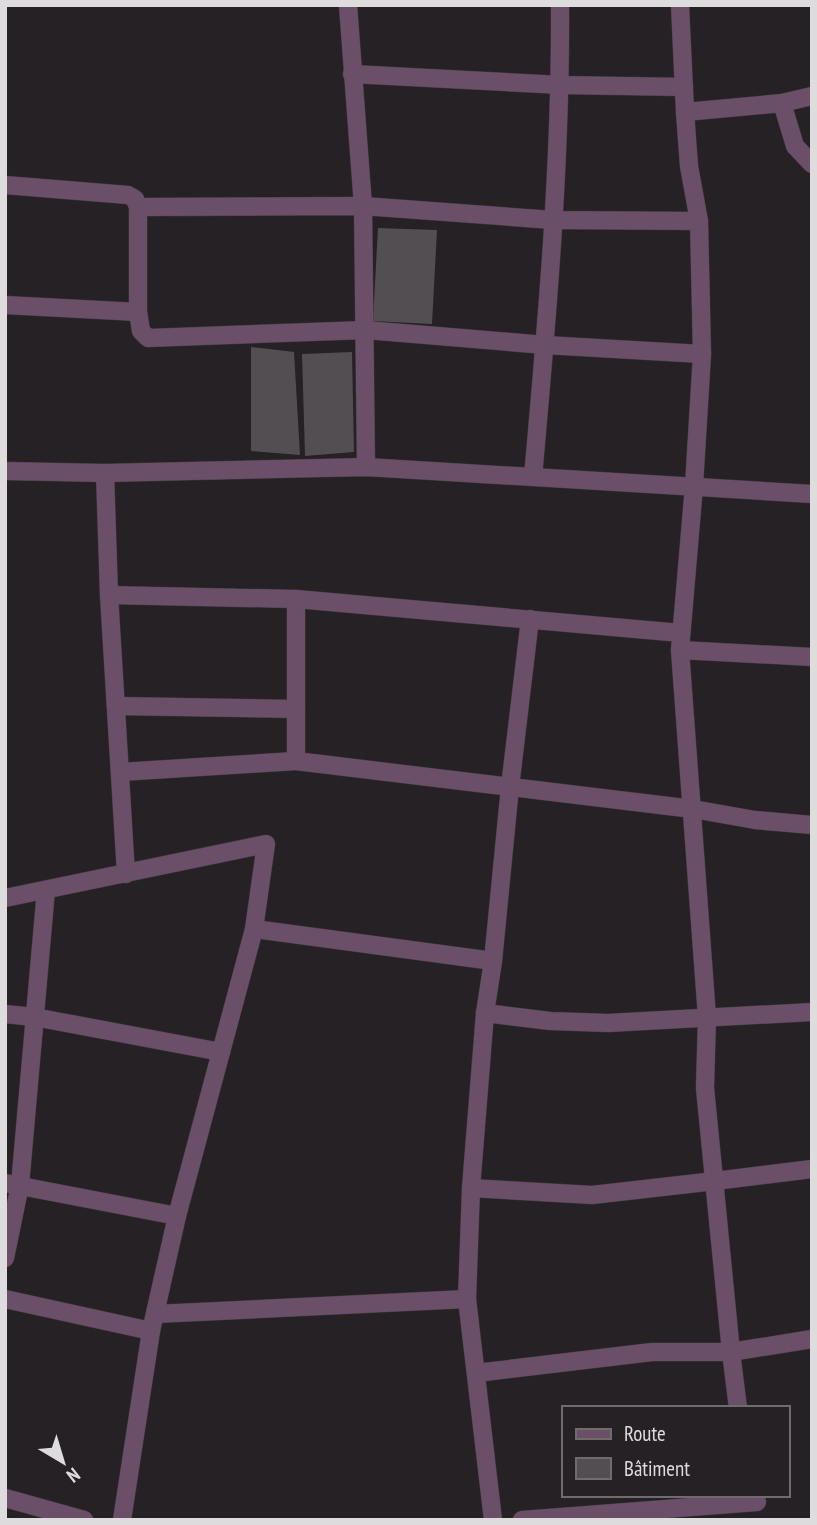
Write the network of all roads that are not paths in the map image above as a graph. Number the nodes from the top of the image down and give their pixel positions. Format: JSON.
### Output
{"nodes":[{"id":1,"x":348,"y":5,"type":"edge"},
{"id":2,"x":560,"y":5,"type":"edge"},
{"id":3,"x":680,"y":5,"type":"edge"},
{"id":4,"x":352,"y":74,"type":"junction"},
{"id":5,"x":561,"y":85,"type":"junction"},
{"id":6,"x":684,"y":87,"type":"junction"},
{"id":7,"x":812,"y":96,"type":"edge"},
{"id":8,"x":782,"y":103,"type":"junction"},
{"id":9,"x":685,"y":112,"type":"junction"},
{"id":10,"x":812,"y":164,"type":"edge"},
{"id":11,"x":5,"y":185,"type":"edge"},
{"id":12,"x":363,"y":206,"type":"junction"},
{"id":13,"x":138,"y":207,"type":"junction"},
{"id":14,"x":553,"y":220,"type":"junction"},
{"id":15,"x":699,"y":221,"type":"junction"},
{"id":16,"x":5,"y":304,"type":"edge"},
{"id":17,"x":138,"y":312,"type":"junction"},
{"id":18,"x":366,"y":330,"type":"junction"},
{"id":19,"x":545,"y":345,"type":"junction"},
{"id":20,"x":702,"y":354,"type":"junction"},
{"id":21,"x":366,"y":467,"type":"junction"},
{"id":22,"x":5,"y":471,"type":"edge"},
{"id":23,"x":105,"y":472,"type":"junction"},
{"id":24,"x":533,"y":477,"type":"junction"},
{"id":25,"x":694,"y":486,"type":"junction"},
{"id":26,"x":812,"y":494,"type":"edge"},
{"id":27,"x":109,"y":595,"type":"junction"},
{"id":28,"x":296,"y":599,"type":"junction"},
{"id":29,"x":530,"y":619,"type":"junction"},
{"id":30,"x":681,"y":642,"type":"junction"},
{"id":31,"x":812,"y":657,"type":"edge"},
{"id":32,"x":116,"y":706,"type":"junction"},
{"id":33,"x":296,"y":709,"type":"junction"},
{"id":34,"x":296,"y":761,"type":"junction"},
{"id":35,"x":120,"y":772,"type":"junction"},
{"id":36,"x":510,"y":787,"type":"junction"},
{"id":37,"x":693,"y":808,"type":"junction"},
{"id":38,"x":812,"y":825,"type":"edge"},
{"id":39,"x":126,"y":874,"type":"junction"},
{"id":40,"x":46,"y":890,"type":"junction"},
{"id":41,"x":5,"y":898,"type":"edge"},
{"id":42,"x":254,"y":929,"type":"junction"},
{"id":43,"x":494,"y":961,"type":"junction"},
{"id":44,"x":812,"y":1012,"type":"edge"},
{"id":45,"x":485,"y":1013,"type":"junction"},
{"id":46,"x":5,"y":1014,"type":"edge"},
{"id":47,"x":34,"y":1017,"type":"junction"},
{"id":48,"x":708,"y":1017,"type":"junction"},
{"id":49,"x":221,"y":1052,"type":"junction"},
{"id":50,"x":812,"y":1169,"type":"edge"},
{"id":51,"x":715,"y":1181,"type":"junction"},
{"id":52,"x":13,"y":1184,"type":"edge"},
{"id":53,"x":471,"y":1188,"type":"junction"},
{"id":54,"x":177,"y":1216,"type":"junction"},
{"id":55,"x":5,"y":1258,"type":"edge"},
{"id":56,"x":5,"y":1298,"type":"edge"},
{"id":57,"x":467,"y":1299,"type":"junction"},
{"id":58,"x":153,"y":1323,"type":"junction"},
{"id":59,"x":812,"y":1339,"type":"edge"},
{"id":60,"x":731,"y":1352,"type":"junction"},
{"id":61,"x":476,"y":1373,"type":"junction"},
{"id":62,"x":738,"y":1406,"type":"edge"},
{"id":63,"x":5,"y":1498,"type":"edge"},
{"id":64,"x":756,"y":1498,"type":"edge"},
{"id":65,"x":85,"y":1520,"type":"edge"},
{"id":66,"x":122,"y":1520,"type":"edge"},
{"id":67,"x":494,"y":1520,"type":"edge"},
{"id":68,"x":522,"y":1520,"type":"edge"},
{"id":69,"x":761,"y":1520,"type":"edge"}],
"edges":[{"from":1,"to":4,"type":"street"},
{"from":2,"to":5,"type":"street"},
{"from":3,"to":6,"type":"street"},
{"from":4,"to":5,"type":"street"},
{"from":4,"to":12,"type":"street"},
{"from":5,"to":6,"type":"street"},
{"from":5,"to":14,"type":"street"},
{"from":6,"to":9,"type":"street"},
{"from":7,"to":8,"type":"street"},
{"from":8,"to":9,"type":"street"},
{"from":8,"to":10,"type":"street"},
{"from":9,"to":15,"type":"street"},
{"from":11,"to":13,"type":"street"},
{"from":12,"to":13,"type":"street"},
{"from":12,"to":14,"type":"street"},
{"from":12,"to":18,"type":"street"},
{"from":13,"to":17,"type":"street"},
{"from":14,"to":15,"type":"street"},
{"from":14,"to":19,"type":"street"},
{"from":15,"to":20,"type":"street"},
{"from":16,"to":17,"type":"street"},
{"from":17,"to":18,"type":"street"},
{"from":18,"to":19,"type":"street"},
{"from":18,"to":21,"type":"street"},
{"from":19,"to":20,"type":"street"},
{"from":19,"to":24,"type":"street"},
{"from":20,"to":25,"type":"street"},
{"from":21,"to":23,"type":"street"},
{"from":21,"to":24,"type":"street"},
{"from":22,"to":23,"type":"street"},
{"from":23,"to":27,"type":"street"},
{"from":24,"to":25,"type":"street"},
{"from":25,"to":26,"type":"street"},
{"from":25,"to":30,"type":"street"},
{"from":27,"to":28,"type":"street"},
{"from":27,"to":32,"type":"street"},
{"from":28,"to":29,"type":"street"},
{"from":28,"to":33,"type":"street"},
{"from":29,"to":30,"type":"street"},
{"from":29,"to":36,"type":"street"},
{"from":30,"to":31,"type":"street"},
{"from":30,"to":37,"type":"street"},
{"from":32,"to":33,"type":"street"},
{"from":32,"to":35,"type":"street"},
{"from":33,"to":34,"type":"street"},
{"from":34,"to":35,"type":"street"},
{"from":34,"to":36,"type":"street"},
{"from":35,"to":39,"type":"street"},
{"from":36,"to":37,"type":"street"},
{"from":36,"to":43,"type":"street"},
{"from":37,"to":38,"type":"street"},
{"from":37,"to":48,"type":"street"},
{"from":39,"to":40,"type":"street"},
{"from":39,"to":42,"type":"street"},
{"from":40,"to":41,"type":"street"},
{"from":40,"to":47,"type":"street"},
{"from":42,"to":43,"type":"street"},
{"from":42,"to":49,"type":"street"},
{"from":43,"to":45,"type":"street"},
{"from":44,"to":48,"type":"street"},
{"from":45,"to":48,"type":"street"},
{"from":45,"to":53,"type":"street"},
{"from":46,"to":47,"type":"street"},
{"from":47,"to":49,"type":"street"},
{"from":47,"to":52,"type":"street"},
{"from":48,"to":51,"type":"street"},
{"from":49,"to":54,"type":"street"},
{"from":50,"to":51,"type":"street"},
{"from":51,"to":53,"type":"street"},
{"from":51,"to":60,"type":"street"},
{"from":52,"to":54,"type":"street"},
{"from":52,"to":55,"type":"street"},
{"from":53,"to":57,"type":"street"},
{"from":54,"to":58,"type":"street"},
{"from":56,"to":58,"type":"street"},
{"from":57,"to":58,"type":"street"},
{"from":57,"to":61,"type":"street"},
{"from":58,"to":66,"type":"street"},
{"from":59,"to":60,"type":"street"},
{"from":60,"to":61,"type":"street"},
{"from":60,"to":62,"type":"street"},
{"from":61,"to":67,"type":"street"},
{"from":63,"to":65,"type":"street"},
{"from":64,"to":68,"type":"street"},
{"from":64,"to":69,"type":"street"}]}
